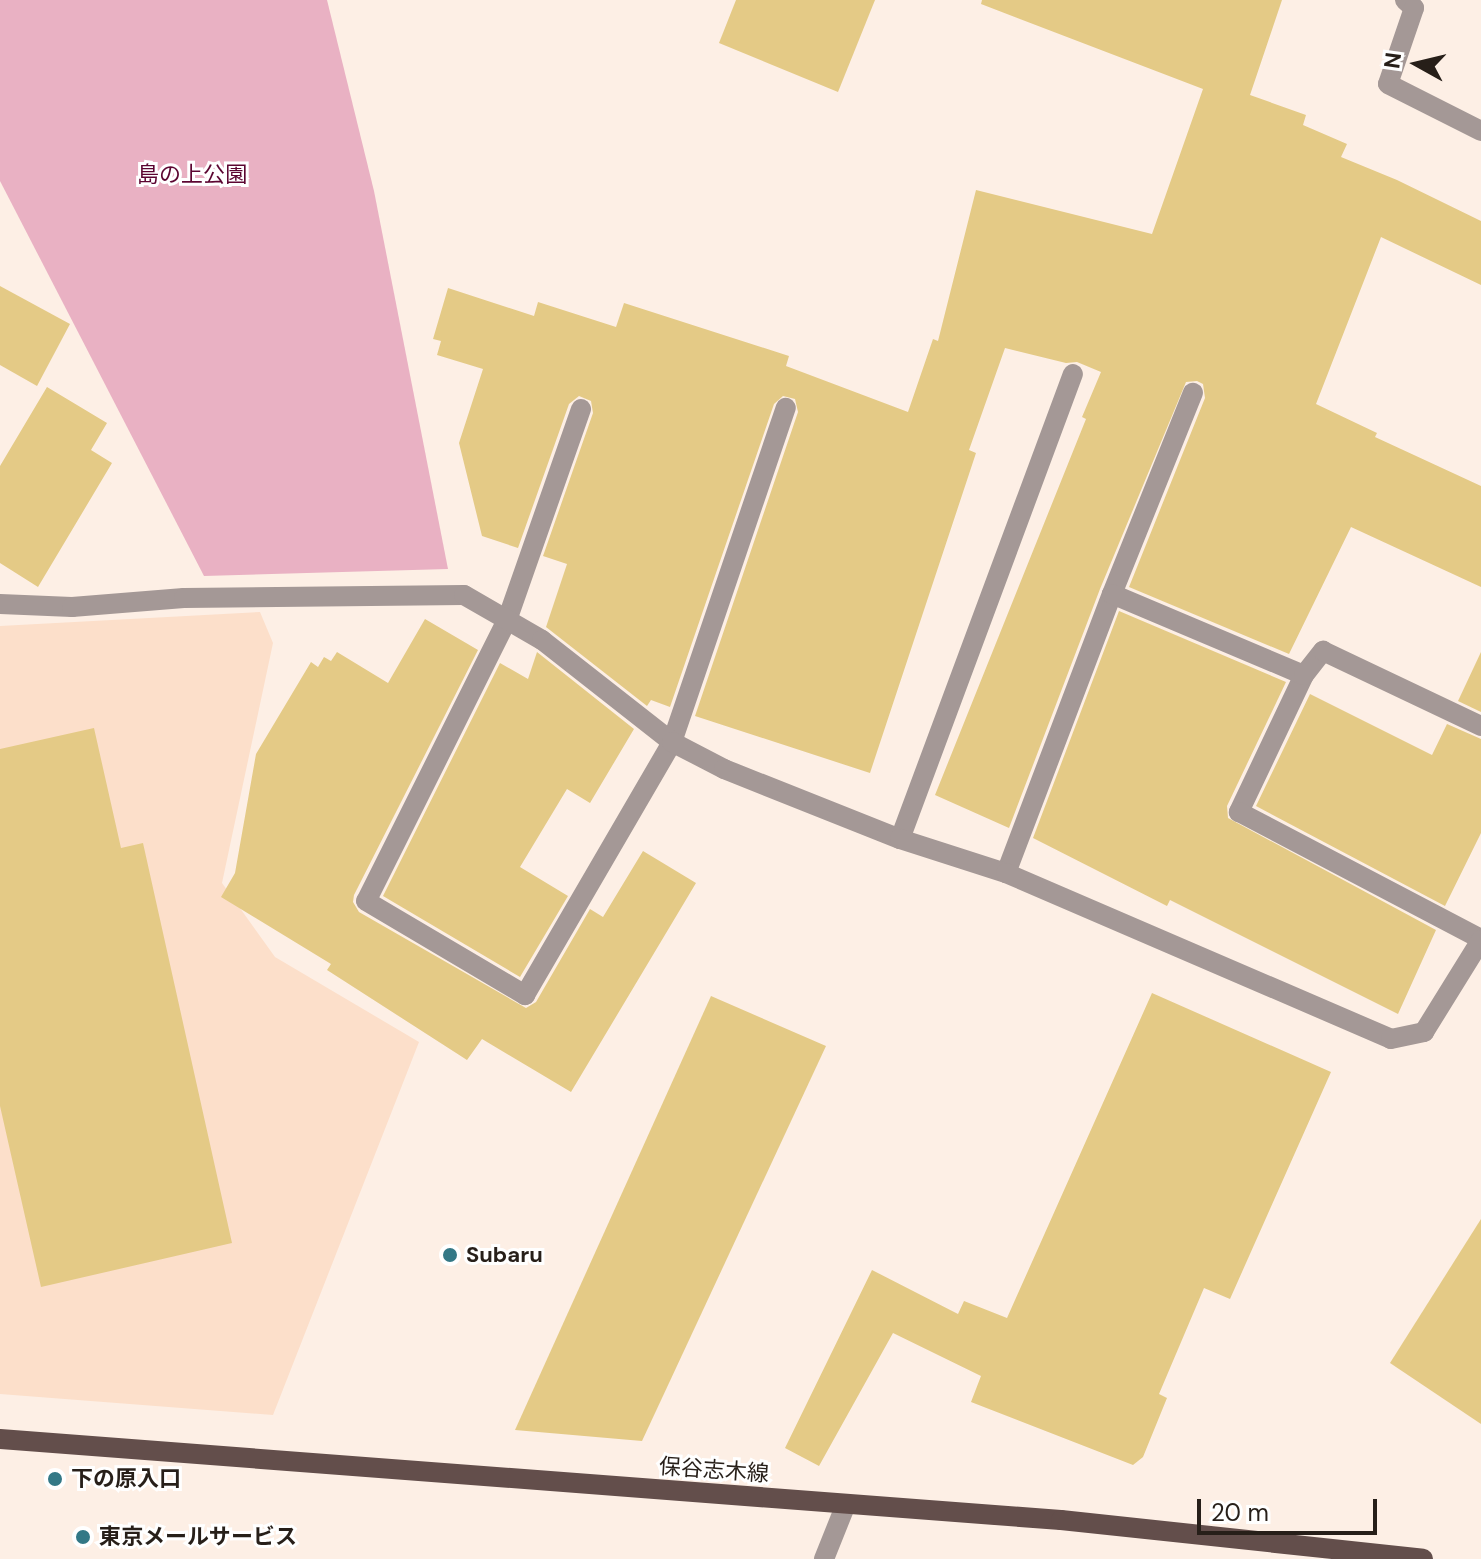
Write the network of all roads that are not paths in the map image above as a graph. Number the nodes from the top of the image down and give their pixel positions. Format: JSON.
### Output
{"nodes":[{"id":1,"x":1405,"y":0,"type":"edge"},
{"id":2,"x":1481,"y":131,"type":"edge"},
{"id":3,"x":1073,"y":374,"type":"dead end"},
{"id":4,"x":1193,"y":393,"type":"dead end"},
{"id":5,"x":786,"y":408,"type":"dead end"},
{"id":6,"x":581,"y":409,"type":"dead end"},
{"id":7,"x":1112,"y":594,"type":"junction"},
{"id":8,"x":0,"y":604,"type":"edge"},
{"id":9,"x":507,"y":620,"type":"junction"},
{"id":10,"x":1304,"y":675,"type":"junction"},
{"id":11,"x":1481,"y":726,"type":"edge"},
{"id":12,"x":672,"y":742,"type":"junction"},
{"id":13,"x":900,"y":839,"type":"junction"},
{"id":14,"x":1006,"y":873,"type":"junction"},
{"id":15,"x":1481,"y":940,"type":"edge"},
{"id":16,"x":0,"y":1439,"type":"edge"},
{"id":17,"x":846,"y":1504,"type":"junction"},
{"id":18,"x":824,"y":1559,"type":"edge"},
{"id":19,"x":1423,"y":1559,"type":"edge"}],
"edges":[{"from":1,"to":2,"type":"street"},
{"from":3,"to":13,"type":"street"},
{"from":4,"to":7,"type":"street"},
{"from":5,"to":12,"type":"street"},
{"from":6,"to":9,"type":"street"},
{"from":7,"to":10,"type":"street"},
{"from":7,"to":14,"type":"street"},
{"from":8,"to":9,"type":"street"},
{"from":9,"to":12,"type":"street"},
{"from":9,"to":12,"type":"street"},
{"from":10,"to":11,"type":"street"},
{"from":10,"to":15,"type":"street"},
{"from":12,"to":13,"type":"street"},
{"from":13,"to":14,"type":"street"},
{"from":14,"to":15,"type":"street"},
{"from":16,"to":17,"type":"main road","name":"保谷志木線"},
{"from":17,"to":18,"type":"street"},
{"from":17,"to":19,"type":"main road","name":"保谷志木線"}]}
